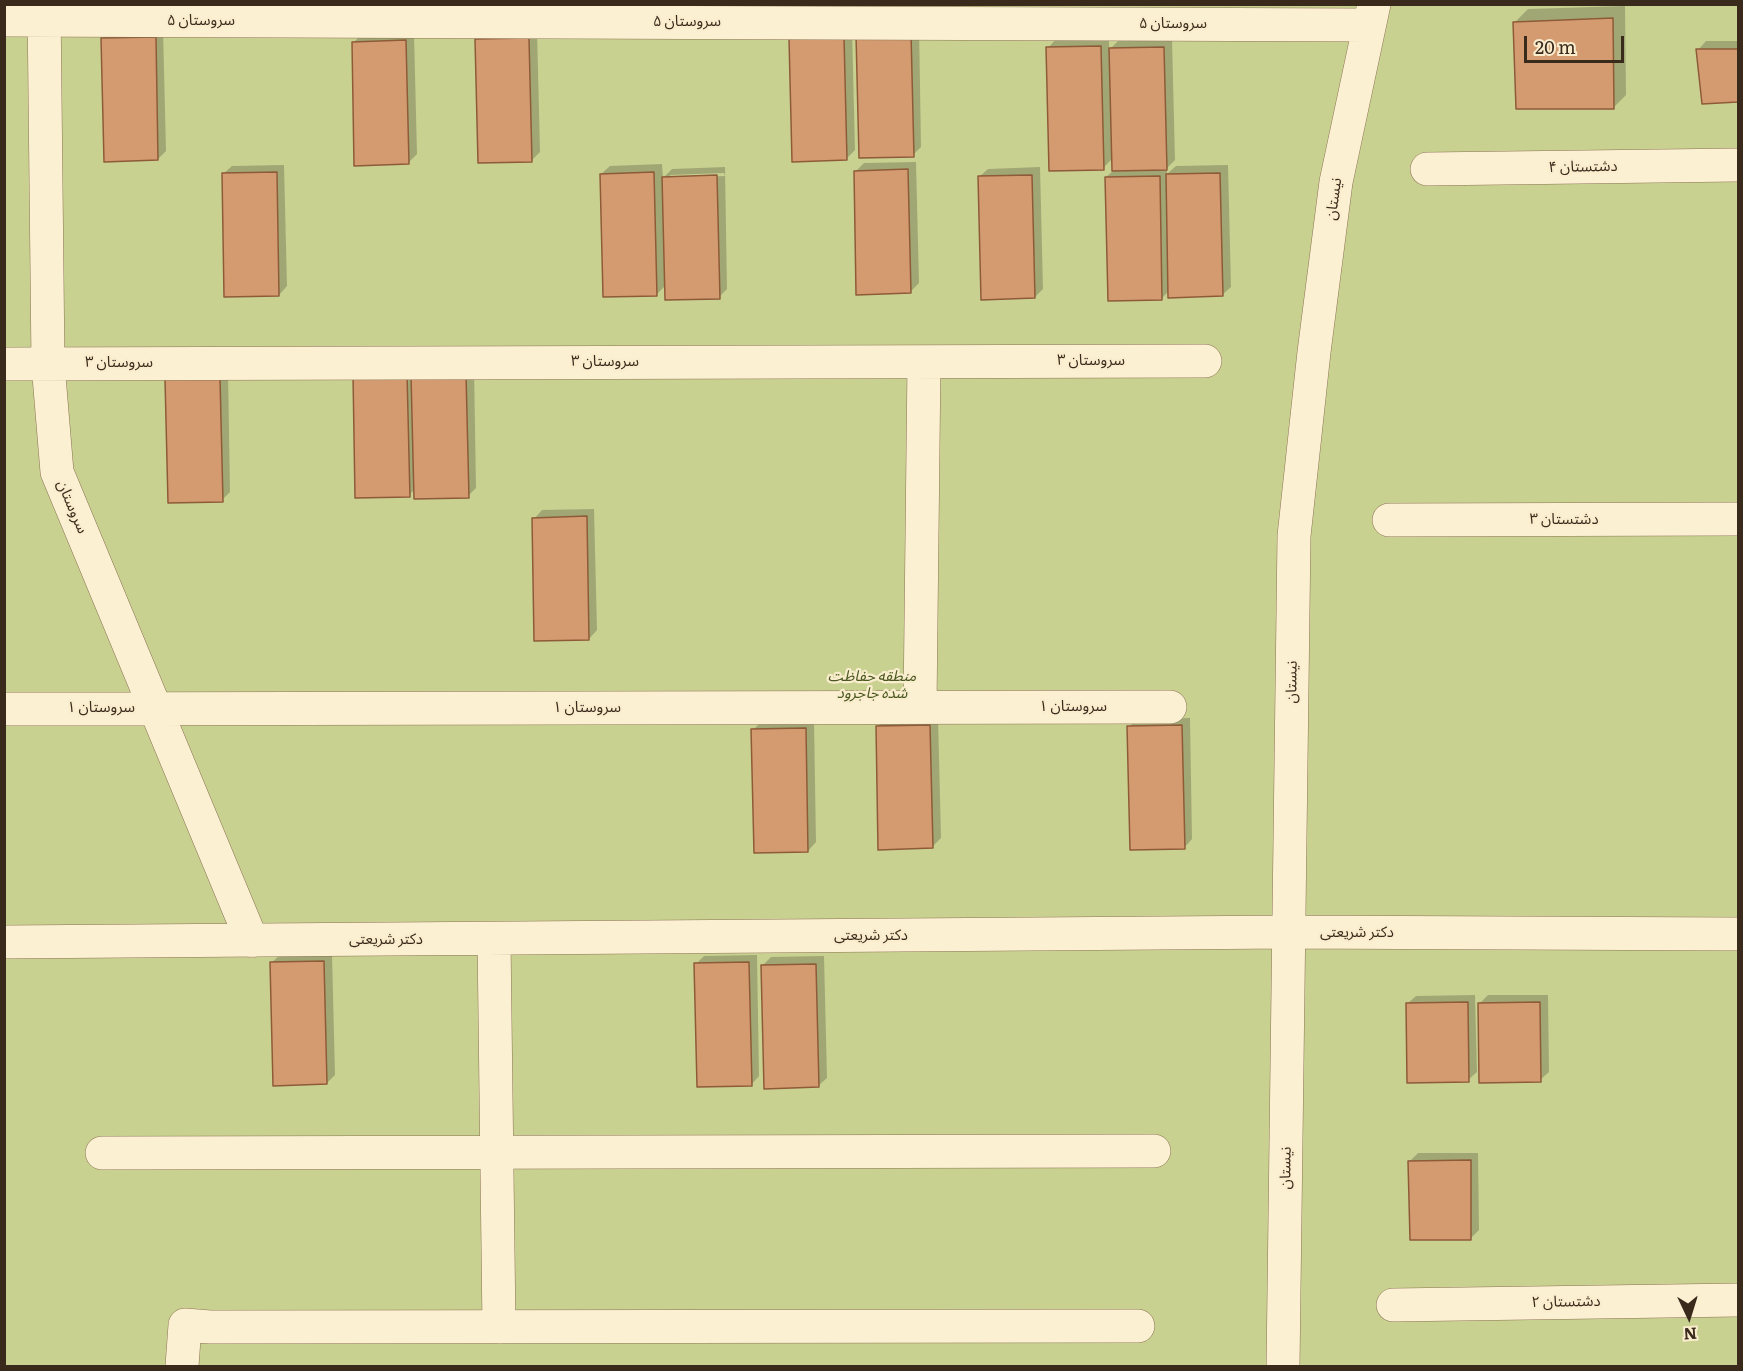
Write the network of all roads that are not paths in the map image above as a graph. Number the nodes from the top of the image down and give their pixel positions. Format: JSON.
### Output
{"nodes":[{"id":1,"x":44,"y":12,"type":"edge"},
{"id":2,"x":610,"y":13,"type":"edge"},
{"id":3,"x":1371,"y":15,"type":"edge"},
{"id":4,"x":4,"y":20,"type":"edge"},
{"id":5,"x":1738,"y":165,"type":"edge"},
{"id":6,"x":1427,"y":169,"type":"dead end"},
{"id":7,"x":1205,"y":361,"type":"dead end"},
{"id":8,"x":924,"y":362,"type":"junction"},
{"id":9,"x":4,"y":364,"type":"edge"},
{"id":10,"x":48,"y":364,"type":"junction"},
{"id":11,"x":1738,"y":519,"type":"edge"},
{"id":12,"x":1389,"y":520,"type":"dead end"},
{"id":13,"x":920,"y":707,"type":"junction"},
{"id":14,"x":1170,"y":707,"type":"dead end"},
{"id":15,"x":156,"y":708,"type":"junction"},
{"id":16,"x":4,"y":709,"type":"edge"},
{"id":17,"x":1289,"y":932,"type":"junction"},
{"id":18,"x":1738,"y":934,"type":"edge"},
{"id":19,"x":494,"y":939,"type":"junction"},
{"id":20,"x":252,"y":941,"type":"junction"},
{"id":21,"x":4,"y":942,"type":"edge"},
{"id":22,"x":1154,"y":1151,"type":"dead end"},
{"id":23,"x":497,"y":1152,"type":"junction"},
{"id":24,"x":102,"y":1153,"type":"dead end"},
{"id":25,"x":1738,"y":1300,"type":"edge"},
{"id":26,"x":1393,"y":1305,"type":"dead end"},
{"id":27,"x":499,"y":1326,"type":"junction"},
{"id":28,"x":1138,"y":1326,"type":"dead end"},
{"id":29,"x":182,"y":1366,"type":"edge"},
{"id":30,"x":1283,"y":1366,"type":"edge"}],
"edges":[{"from":1,"to":2,"type":"street","name":"سروستان ۵"},
{"from":1,"to":4,"type":"street","name":"سروستان ۵"},
{"from":1,"to":10,"type":"street","name":"سروستان"},
{"from":2,"to":3,"type":"street","name":"سروستان ۵"},
{"from":3,"to":17,"type":"street","name":"نیستان"},
{"from":5,"to":6,"type":"street","name":"دشتستان ۴"},
{"from":7,"to":8,"type":"street","name":"سروستان ۳"},
{"from":8,"to":10,"type":"street","name":"سروستان ۳"},
{"from":8,"to":13,"type":"street"},
{"from":9,"to":10,"type":"street","name":"سروستان ۳"},
{"from":10,"to":15,"type":"street","name":"سروستان"},
{"from":11,"to":12,"type":"street","name":"دشتستان ۳"},
{"from":13,"to":14,"type":"street","name":"سروستان ۱"},
{"from":13,"to":15,"type":"street","name":"سروستان ۱"},
{"from":15,"to":16,"type":"street","name":"سروستان ۱"},
{"from":15,"to":20,"type":"street","name":"سروستان"},
{"from":17,"to":18,"type":"street","name":"دکتر شریعتی"},
{"from":17,"to":19,"type":"street","name":"دکتر شریعتی"},
{"from":17,"to":30,"type":"street","name":"نیستان"},
{"from":19,"to":20,"type":"street","name":"دکتر شریعتی"},
{"from":19,"to":23,"type":"street"},
{"from":20,"to":21,"type":"street","name":"دکتر شریعتی"},
{"from":22,"to":23,"type":"street"},
{"from":23,"to":24,"type":"street"},
{"from":23,"to":27,"type":"street"},
{"from":25,"to":26,"type":"street","name":"دشتستان ۲"},
{"from":27,"to":28,"type":"street"},
{"from":27,"to":29,"type":"street"}]}
